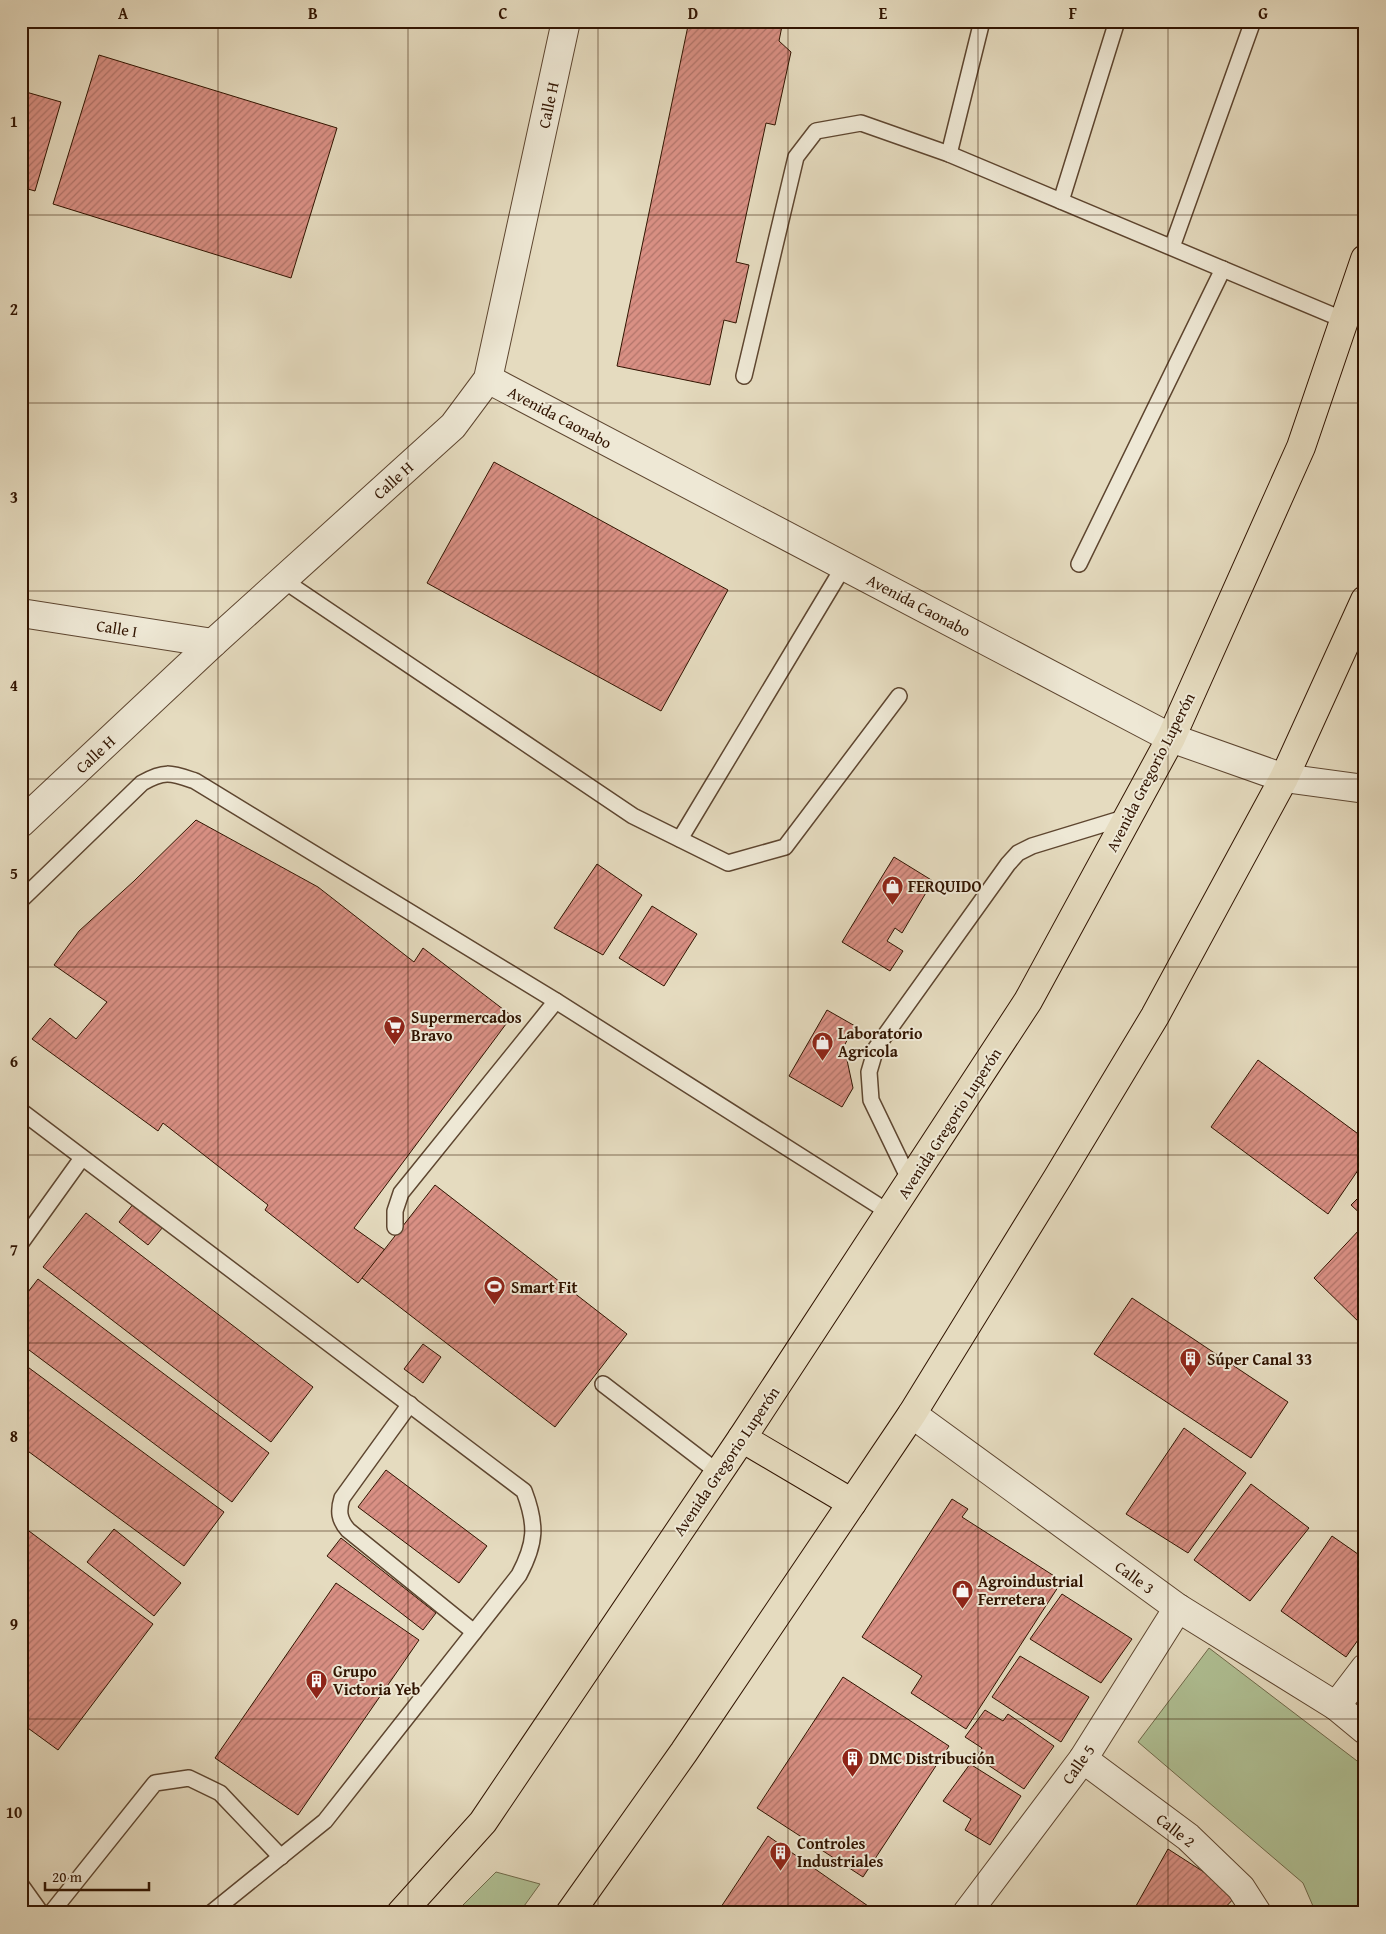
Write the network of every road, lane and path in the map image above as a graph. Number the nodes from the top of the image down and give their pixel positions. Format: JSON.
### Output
{"nodes":[{"id":1,"x":566,"y":21,"type":"edge"},
{"id":2,"x":982,"y":21,"type":"edge"},
{"id":3,"x":1117,"y":21,"type":"edge"},
{"id":4,"x":1253,"y":21,"type":"edge"},
{"id":5,"x":949,"y":154,"type":"junction"},
{"id":6,"x":1060,"y":201,"type":"junction"},
{"id":7,"x":1172,"y":247,"type":"junction"},
{"id":8,"x":1365,"y":258,"type":"edge"},
{"id":9,"x":1224,"y":269,"type":"junction"},
{"id":10,"x":1344,"y":320,"type":"junction"},
{"id":11,"x":744,"y":376,"type":"dead end"},
{"id":12,"x":488,"y":378,"type":"junction"},
{"id":13,"x":1079,"y":564,"type":"dead end"},
{"id":14,"x":844,"y":566,"type":"junction"},
{"id":15,"x":283,"y":580,"type":"junction"},
{"id":16,"x":1365,"y":600,"type":"edge"},
{"id":17,"x":21,"y":613,"type":"edge"},
{"id":18,"x":213,"y":643,"type":"junction"},
{"id":19,"x":899,"y":696,"type":"dead end"},
{"id":20,"x":1171,"y":738,"type":"junction"},
{"id":21,"x":1284,"y":778,"type":"junction"},
{"id":22,"x":1365,"y":789,"type":"edge"},
{"id":23,"x":1127,"y":818,"type":"junction"},
{"id":24,"x":21,"y":822,"type":"edge"},
{"id":25,"x":680,"y":839,"type":"junction"},
{"id":26,"x":21,"y":900,"type":"edge"},
{"id":27,"x":556,"y":1002,"type":"junction"},
{"id":28,"x":21,"y":1111,"type":"edge"},
{"id":29,"x":82,"y":1158,"type":"junction"},
{"id":30,"x":910,"y":1181,"type":"junction"},
{"id":31,"x":890,"y":1213,"type":"junction"},
{"id":32,"x":395,"y":1227,"type":"dead end"},
{"id":33,"x":21,"y":1243,"type":"edge"},
{"id":34,"x":603,"y":1384,"type":"dead end"},
{"id":35,"x":410,"y":1404,"type":"junction"},
{"id":36,"x":912,"y":1414,"type":"junction"},
{"id":37,"x":742,"y":1438,"type":"junction"},
{"id":38,"x":719,"y":1473,"type":"junction"},
{"id":39,"x":852,"y":1503,"type":"junction"},
{"id":40,"x":1178,"y":1608,"type":"junction"},
{"id":41,"x":474,"y":1632,"type":"junction"},
{"id":42,"x":1365,"y":1668,"type":"edge"},
{"id":43,"x":1336,"y":1706,"type":"junction"},
{"id":44,"x":1365,"y":1730,"type":"edge"},
{"id":45,"x":1083,"y":1759,"type":"junction"},
{"id":46,"x":281,"y":1857,"type":"junction"},
{"id":47,"x":21,"y":1885,"type":"edge"},
{"id":48,"x":41,"y":1913,"type":"edge"},
{"id":49,"x":51,"y":1913,"type":"edge"},
{"id":50,"x":211,"y":1913,"type":"edge"},
{"id":51,"x":401,"y":1913,"type":"edge"},
{"id":52,"x":570,"y":1913,"type":"edge"},
{"id":53,"x":967,"y":1913,"type":"edge"},
{"id":54,"x":1258,"y":1913,"type":"edge"}],
"edges":[{"from":1,"to":12,"type":"street","name":"Calle H"},
{"from":2,"to":5,"type":"lane"},
{"from":3,"to":6,"type":"lane"},
{"from":4,"to":7,"type":"lane"},
{"from":5,"to":6,"type":"lane"},
{"from":5,"to":11,"type":"lane"},
{"from":6,"to":7,"type":"lane"},
{"from":7,"to":9,"type":"lane"},
{"from":8,"to":10,"type":"main road","name":"Avenida Gregorio Luperón"},
{"from":9,"to":10,"type":"lane"},
{"from":9,"to":13,"type":"lane"},
{"from":10,"to":20,"type":"main road","name":"Avenida Gregorio Luperón"},
{"from":12,"to":14,"type":"street","name":"Avenida Caonabo"},
{"from":12,"to":15,"type":"street","name":"Calle H"},
{"from":14,"to":20,"type":"street","name":"Avenida Caonabo"},
{"from":14,"to":25,"type":"lane"},
{"from":15,"to":18,"type":"street","name":"Calle H"},
{"from":15,"to":25,"type":"lane"},
{"from":16,"to":21,"type":"main road"},
{"from":17,"to":18,"type":"street","name":"Calle I"},
{"from":18,"to":24,"type":"street","name":"Calle H"},
{"from":19,"to":25,"type":"lane"},
{"from":20,"to":21,"type":"street","name":"Avenida Caonabo"},
{"from":20,"to":23,"type":"main road","name":"Avenida Gregorio Luperón"},
{"from":21,"to":22,"type":"street","name":"Avenida Caonabo"},
{"from":21,"to":36,"type":"main road"},
{"from":23,"to":30,"type":"main road","name":"Avenida Gregorio Luperón"},
{"from":23,"to":30,"type":"lane"},
{"from":26,"to":27,"type":"lane"},
{"from":27,"to":31,"type":"lane"},
{"from":27,"to":32,"type":"lane"},
{"from":28,"to":29,"type":"lane"},
{"from":29,"to":33,"type":"lane"},
{"from":29,"to":35,"type":"lane"},
{"from":30,"to":31,"type":"main road","name":"Avenida Gregorio Luperón"},
{"from":31,"to":37,"type":"main road","name":"Avenida Gregorio Luperón"},
{"from":34,"to":38,"type":"lane"},
{"from":35,"to":41,"type":"lane"},
{"from":35,"to":41,"type":"lane"},
{"from":36,"to":39,"type":"main road"},
{"from":36,"to":40,"type":"street","name":"Calle 3"},
{"from":37,"to":38,"type":"main road","name":"Avenida Gregorio Luperón"},
{"from":37,"to":39,"type":"main road"},
{"from":38,"to":51,"type":"main road","name":"Avenida Gregorio Luperón"},
{"from":39,"to":52,"type":"main road"},
{"from":40,"to":43,"type":"street","name":"Calle 3"},
{"from":40,"to":45,"type":"street","name":"Calle 5"},
{"from":41,"to":46,"type":"lane"},
{"from":42,"to":43,"type":"street"},
{"from":43,"to":44,"type":"street","name":"Calle 3"},
{"from":45,"to":53,"type":"street","name":"Calle 5"},
{"from":45,"to":54,"type":"street","name":"Calle 2"},
{"from":46,"to":49,"type":"lane"},
{"from":46,"to":50,"type":"lane"},
{"from":47,"to":48,"type":"lane"}]}
